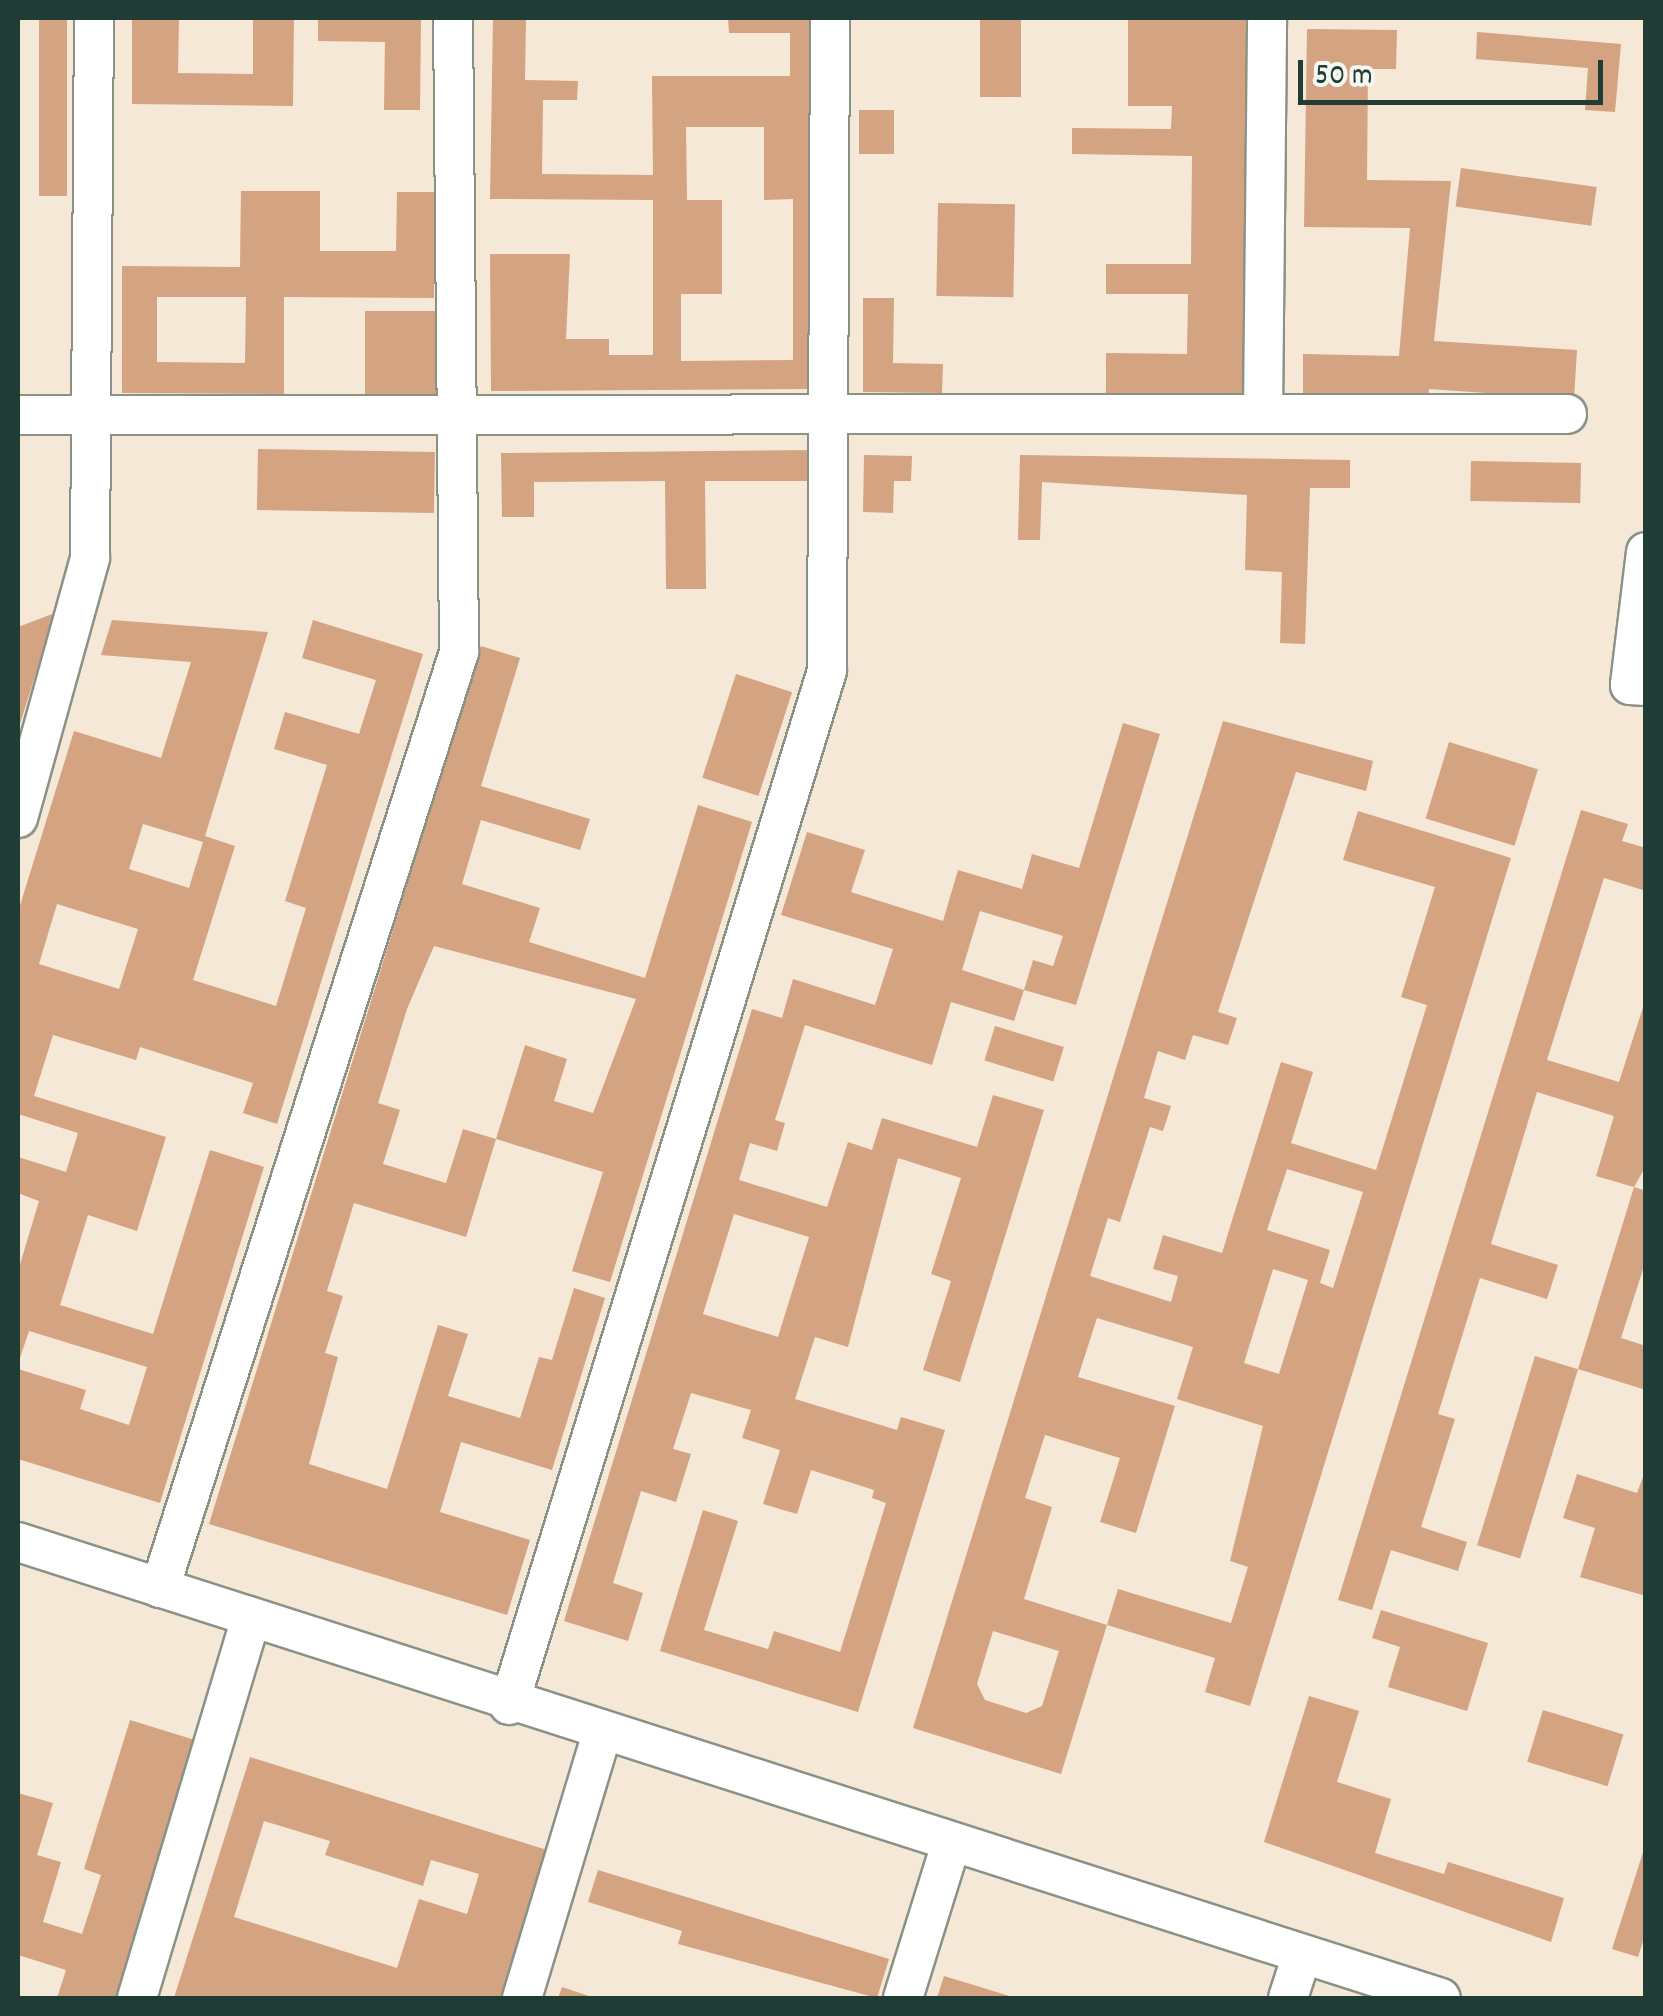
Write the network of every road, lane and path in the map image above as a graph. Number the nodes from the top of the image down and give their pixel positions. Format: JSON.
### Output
{"nodes":[{"id":1,"x":94,"y":18,"type":"edge"},
{"id":2,"x":453,"y":18,"type":"edge"},
{"id":3,"x":830,"y":18,"type":"edge"},
{"id":4,"x":1266,"y":18,"type":"edge"},
{"id":5,"x":1263,"y":412,"type":"junction"},
{"id":6,"x":1567,"y":414,"type":"dead end"},
{"id":7,"x":18,"y":415,"type":"edge"},
{"id":8,"x":92,"y":416,"type":"junction"},
{"id":9,"x":830,"y":417,"type":"junction"},
{"id":10,"x":461,"y":419,"type":"junction"},
{"id":11,"x":1646,"y":552,"type":"edge"},
{"id":12,"x":1646,"y":686,"type":"edge"},
{"id":13,"x":18,"y":818,"type":"edge"},
{"id":14,"x":18,"y":1542,"type":"edge"},
{"id":15,"x":160,"y":1588,"type":"junction"},
{"id":16,"x":252,"y":1619,"type":"junction"},
{"id":17,"x":510,"y":1705,"type":"junction"},
{"id":18,"x":602,"y":1733,"type":"junction"},
{"id":19,"x":952,"y":1841,"type":"junction"},
{"id":20,"x":1302,"y":1955,"type":"junction"},
{"id":21,"x":137,"y":1998,"type":"edge"},
{"id":22,"x":522,"y":1998,"type":"edge"},
{"id":23,"x":903,"y":1998,"type":"edge"},
{"id":24,"x":1288,"y":1998,"type":"edge"},
{"id":25,"x":1441,"y":1998,"type":"edge"}],
"edges":[{"from":1,"to":8,"type":"street"},
{"from":2,"to":10,"type":"street"},
{"from":3,"to":9,"type":"street"},
{"from":4,"to":5,"type":"street"},
{"from":5,"to":6,"type":"street"},
{"from":5,"to":9,"type":"street"},
{"from":7,"to":8,"type":"street"},
{"from":8,"to":10,"type":"street"},
{"from":8,"to":13,"type":"street"},
{"from":9,"to":10,"type":"street"},
{"from":9,"to":17,"type":"street"},
{"from":10,"to":15,"type":"street"},
{"from":11,"to":12,"type":"street"},
{"from":14,"to":15,"type":"street"},
{"from":15,"to":16,"type":"street"},
{"from":16,"to":17,"type":"street"},
{"from":16,"to":21,"type":"street"},
{"from":17,"to":18,"type":"street"},
{"from":18,"to":19,"type":"street"},
{"from":18,"to":22,"type":"street"},
{"from":19,"to":20,"type":"street"},
{"from":19,"to":23,"type":"street"},
{"from":20,"to":24,"type":"street"},
{"from":20,"to":25,"type":"street"}]}
